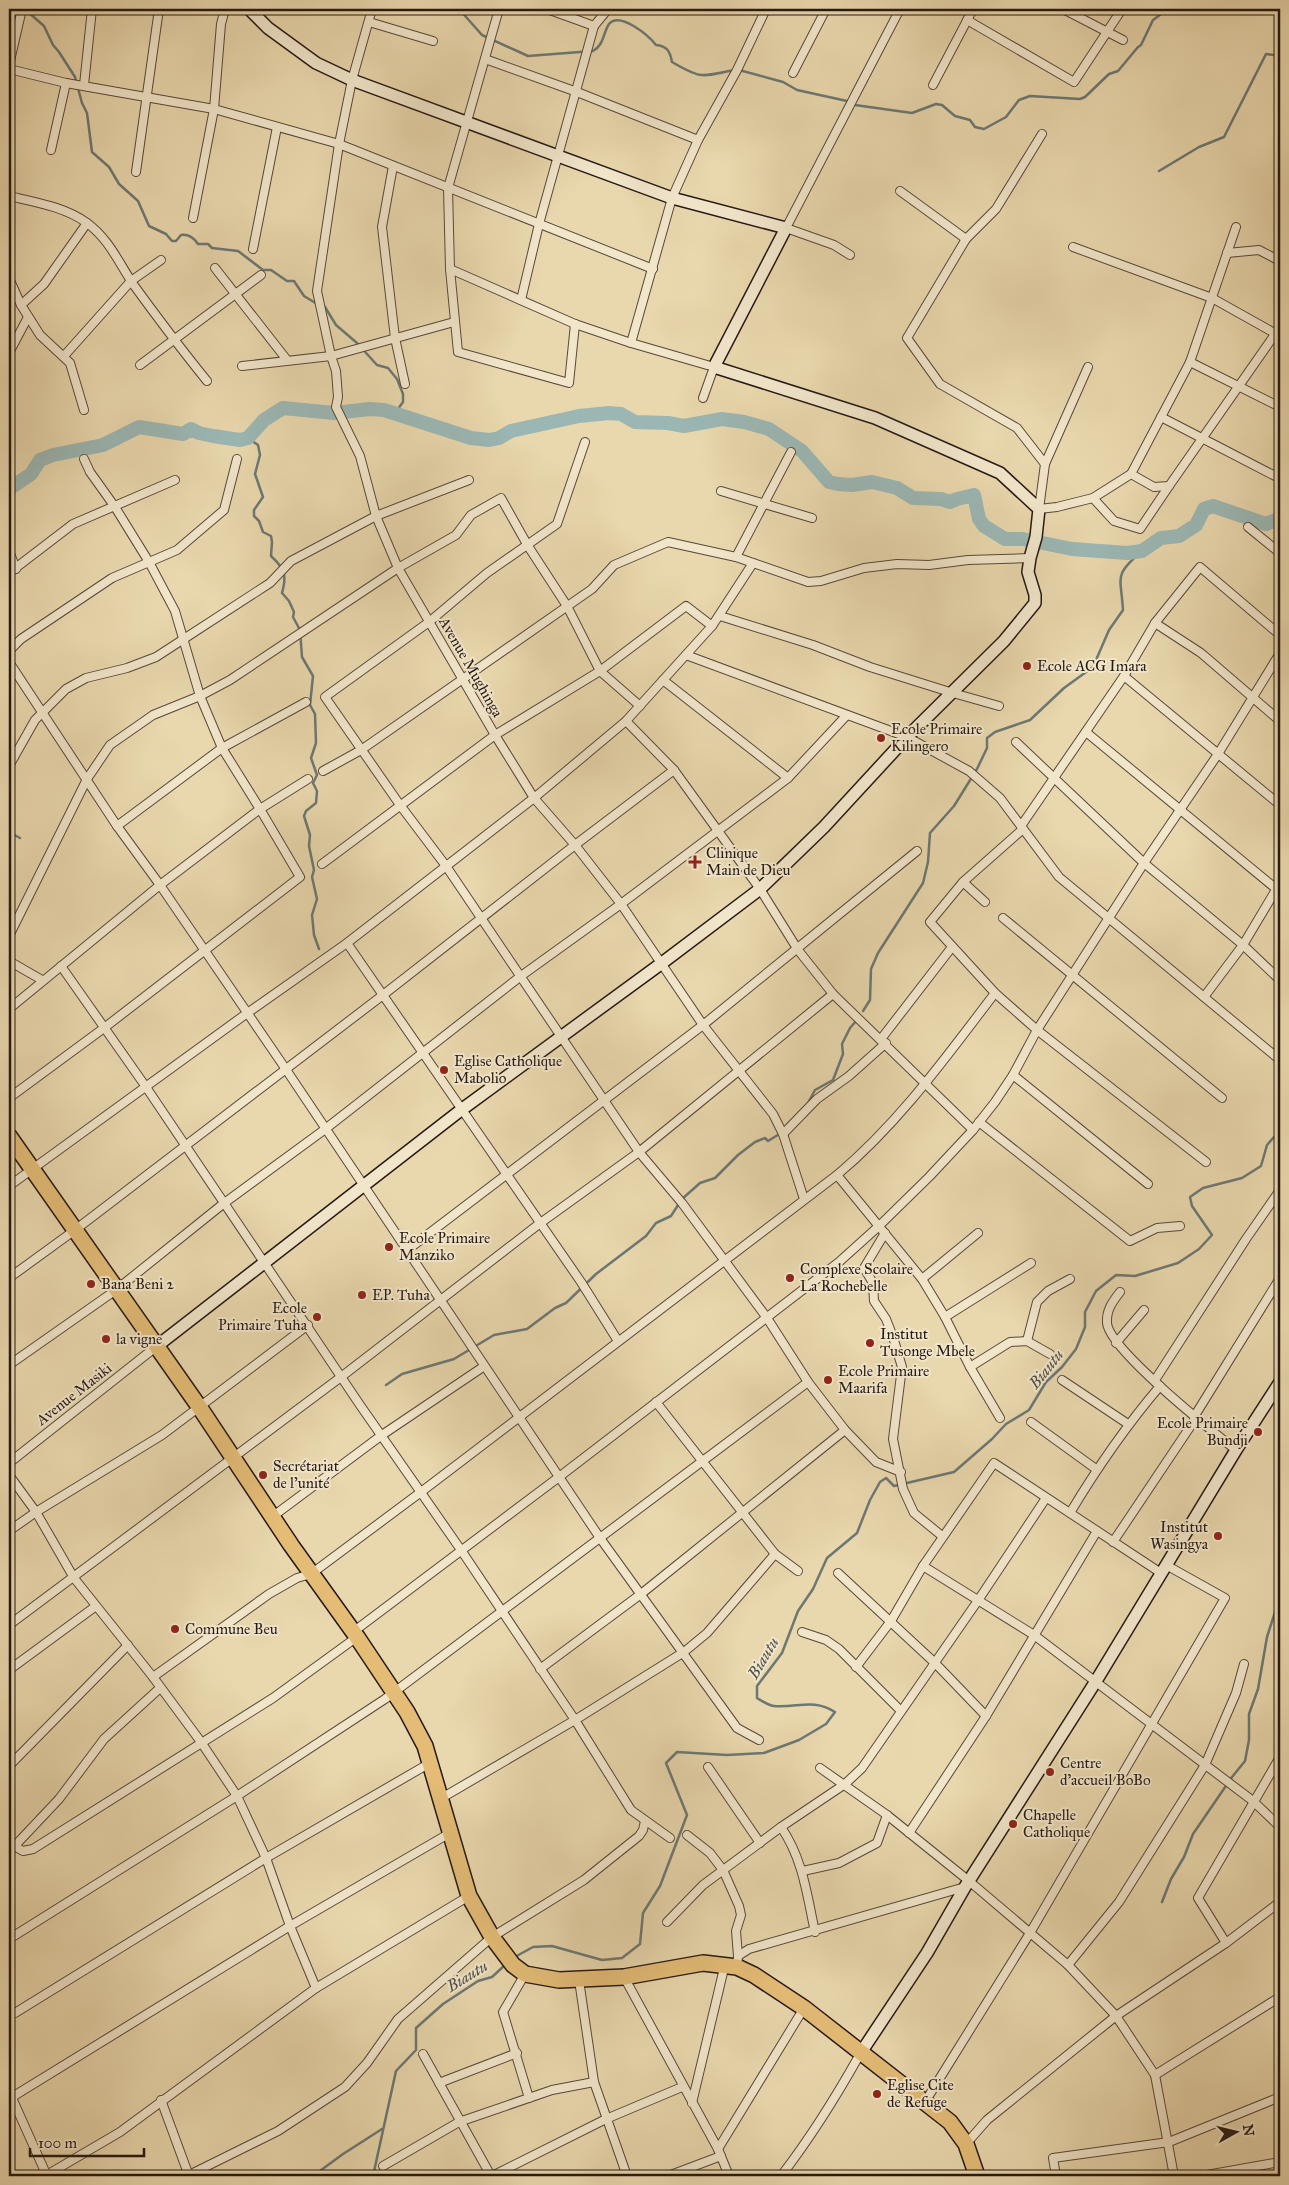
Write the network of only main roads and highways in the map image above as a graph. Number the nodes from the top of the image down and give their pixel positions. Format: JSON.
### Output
{"nodes":[{"id":1,"x":9,"y":1136,"type":"edge"},
{"id":2,"x":977,"y":2176,"type":"edge"}],
"edges":[{"from":1,"to":2,"type":"highway"}]}
